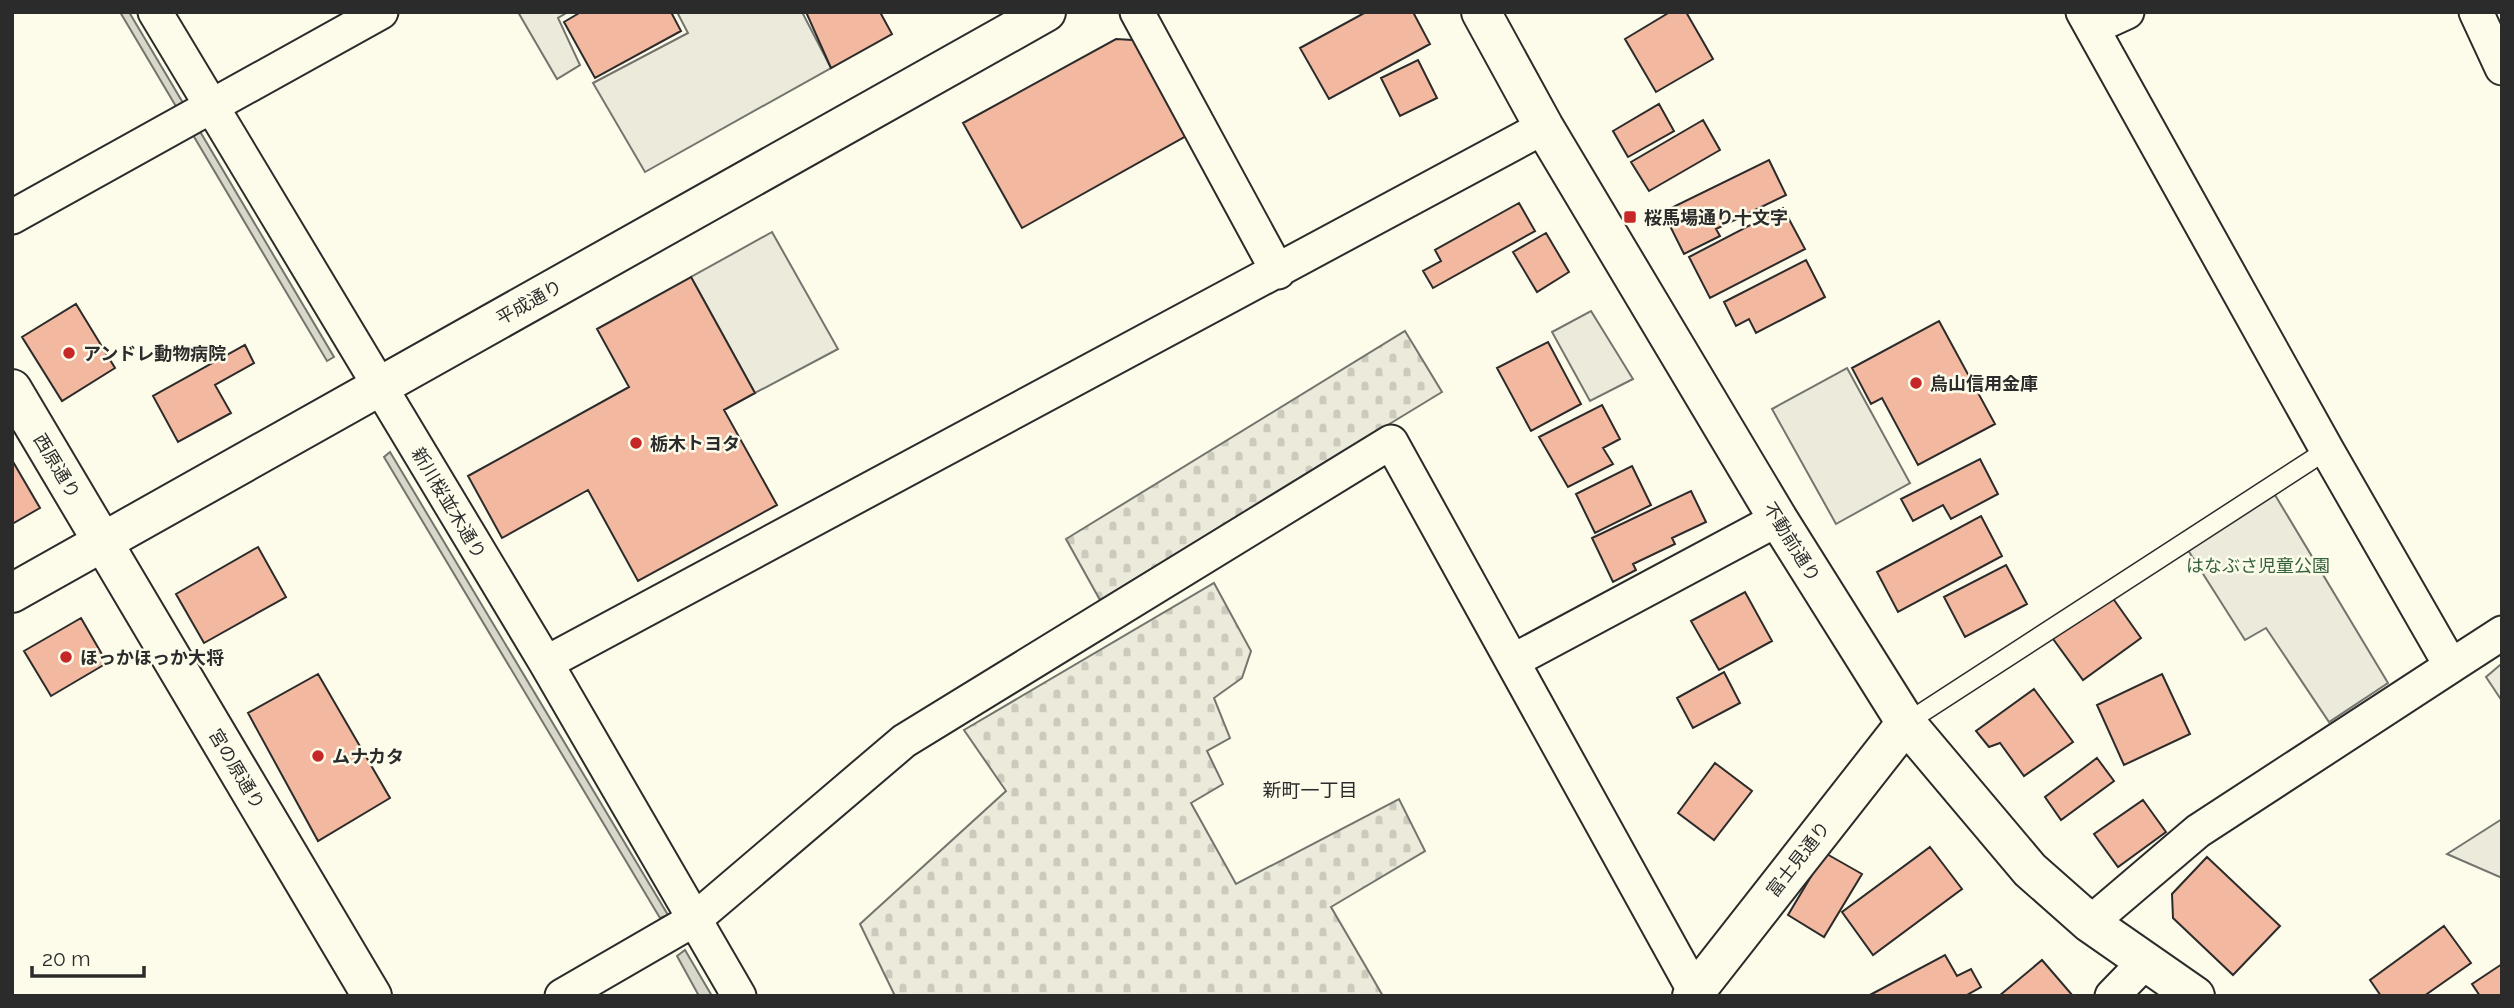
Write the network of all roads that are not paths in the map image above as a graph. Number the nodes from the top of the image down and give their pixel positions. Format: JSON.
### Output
{"nodes":[{"id":1,"x":155,"y":12,"type":"edge"},
{"id":2,"x":381,"y":12,"type":"edge"},
{"id":3,"x":1046,"y":12,"type":"edge"},
{"id":4,"x":1137,"y":12,"type":"edge"},
{"id":5,"x":1481,"y":12,"type":"edge"},
{"id":6,"x":2127,"y":12,"type":"edge"},
{"id":7,"x":2476,"y":12,"type":"edge"},
{"id":8,"x":2087,"y":20,"type":"edge"},
{"id":9,"x":2502,"y":68,"type":"edge"},
{"id":10,"x":212,"y":107,"type":"junction"},
{"id":11,"x":1544,"y":127,"type":"junction"},
{"id":12,"x":12,"y":218,"type":"edge"},
{"id":13,"x":1278,"y":272,"type":"junction"},
{"id":14,"x":379,"y":387,"type":"junction"},
{"id":15,"x":12,"y":389,"type":"edge"},
{"id":16,"x":2327,"y":450,"type":"junction"},
{"id":17,"x":1778,"y":519,"type":"junction"},
{"id":18,"x":103,"y":542,"type":"junction"},
{"id":19,"x":12,"y":593,"type":"edge"},
{"id":20,"x":2502,"y":633,"type":"edge"},
{"id":21,"x":1513,"y":661,"type":"junction"},
{"id":22,"x":546,"y":663,"type":"junction"},
{"id":23,"x":2451,"y":666,"type":"junction"},
{"id":24,"x":1906,"y":723,"type":"junction"},
{"id":25,"x":695,"y":919,"type":"junction"},
{"id":26,"x":2090,"y":923,"type":"junction"},
{"id":27,"x":2145,"y":962,"type":"junction"},
{"id":28,"x":1693,"y":993,"type":"edge"},
{"id":29,"x":372,"y":996,"type":"edge"},
{"id":30,"x":562,"y":996,"type":"edge"},
{"id":31,"x":739,"y":996,"type":"edge"},
{"id":32,"x":2112,"y":996,"type":"edge"},
{"id":33,"x":2195,"y":996,"type":"edge"}],
"edges":[{"from":1,"to":10,"type":"street","name":"新川桜並木通り"},
{"from":2,"to":10,"type":"street"},
{"from":3,"to":14,"type":"street","name":"平成通り"},
{"from":4,"to":13,"type":"street"},
{"from":5,"to":11,"type":"street","name":"不動前通り"},
{"from":6,"to":8,"type":"street"},
{"from":7,"to":9,"type":"street"},
{"from":8,"to":16,"type":"street"},
{"from":10,"to":12,"type":"street"},
{"from":10,"to":14,"type":"street","name":"新川桜並木通り"},
{"from":11,"to":13,"type":"street"},
{"from":11,"to":17,"type":"street","name":"不動前通り"},
{"from":13,"to":22,"type":"street"},
{"from":14,"to":18,"type":"street","name":"平成通り"},
{"from":14,"to":22,"type":"street","name":"新川桜並木通り"},
{"from":15,"to":18,"type":"street","name":"西原通り"},
{"from":16,"to":23,"type":"street"},
{"from":16,"to":24,"type":"lane"},
{"from":17,"to":21,"type":"street"},
{"from":17,"to":24,"type":"street","name":"不動前通り"},
{"from":18,"to":19,"type":"street","name":"平成通り"},
{"from":18,"to":29,"type":"street","name":"宮の原通り"},
{"from":20,"to":23,"type":"street"},
{"from":21,"to":25,"type":"street"},
{"from":21,"to":28,"type":"street"},
{"from":22,"to":25,"type":"street","name":"新川桜並木通り"},
{"from":23,"to":26,"type":"street"},
{"from":24,"to":26,"type":"street","name":"不動前通り"},
{"from":24,"to":28,"type":"street","name":"富士見通り"},
{"from":25,"to":30,"type":"street"},
{"from":25,"to":31,"type":"street","name":"新川桜並木通り"},
{"from":26,"to":27,"type":"street","name":"不動前通り"},
{"from":27,"to":32,"type":"street"},
{"from":27,"to":33,"type":"street","name":"不動前通り"}]}
